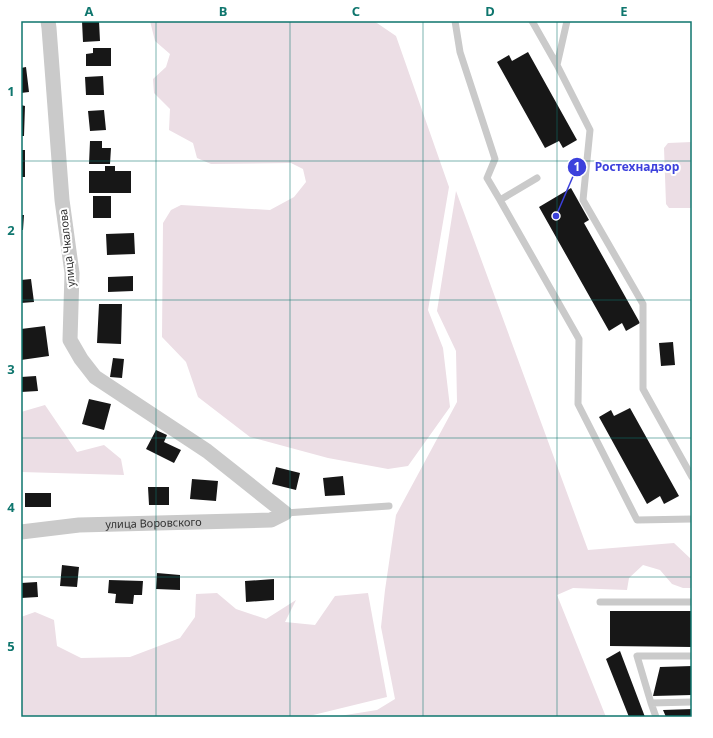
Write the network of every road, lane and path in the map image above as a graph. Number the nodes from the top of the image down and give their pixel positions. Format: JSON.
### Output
{"nodes":[{"id":1,"x":48,"y":21,"type":"edge"},
{"id":2,"x":455,"y":21,"type":"edge"},
{"id":3,"x":532,"y":21,"type":"edge"},
{"id":4,"x":567,"y":21,"type":"edge"},
{"id":5,"x":557,"y":65,"type":"junction"},
{"id":6,"x":537,"y":178,"type":"dead end"},
{"id":7,"x":500,"y":200,"type":"junction"},
{"id":8,"x":692,"y":476,"type":"edge"},
{"id":9,"x":389,"y":506,"type":"dead end"},
{"id":10,"x":285,"y":513,"type":"junction"},
{"id":11,"x":692,"y":519,"type":"edge"},
{"id":12,"x":21,"y":532,"type":"edge"},
{"id":13,"x":600,"y":602,"type":"dead end"},
{"id":14,"x":692,"y":602,"type":"edge"},
{"id":15,"x":692,"y":656,"type":"edge"},
{"id":16,"x":692,"y":702,"type":"edge"},
{"id":17,"x":651,"y":703,"type":"junction"},
{"id":18,"x":656,"y":717,"type":"edge"}],
"edges":[{"from":1,"to":10,"type":"street","name":"улица Чкалова"},
{"from":2,"to":7,"type":"lane"},
{"from":3,"to":5,"type":"lane"},
{"from":4,"to":5,"type":"lane"},
{"from":5,"to":8,"type":"lane"},
{"from":6,"to":7,"type":"lane"},
{"from":7,"to":11,"type":"lane"},
{"from":9,"to":10,"type":"lane"},
{"from":10,"to":12,"type":"street","name":"улица Воровского"},
{"from":13,"to":14,"type":"lane"},
{"from":15,"to":17,"type":"lane"},
{"from":16,"to":17,"type":"lane"},
{"from":17,"to":18,"type":"lane"}]}
